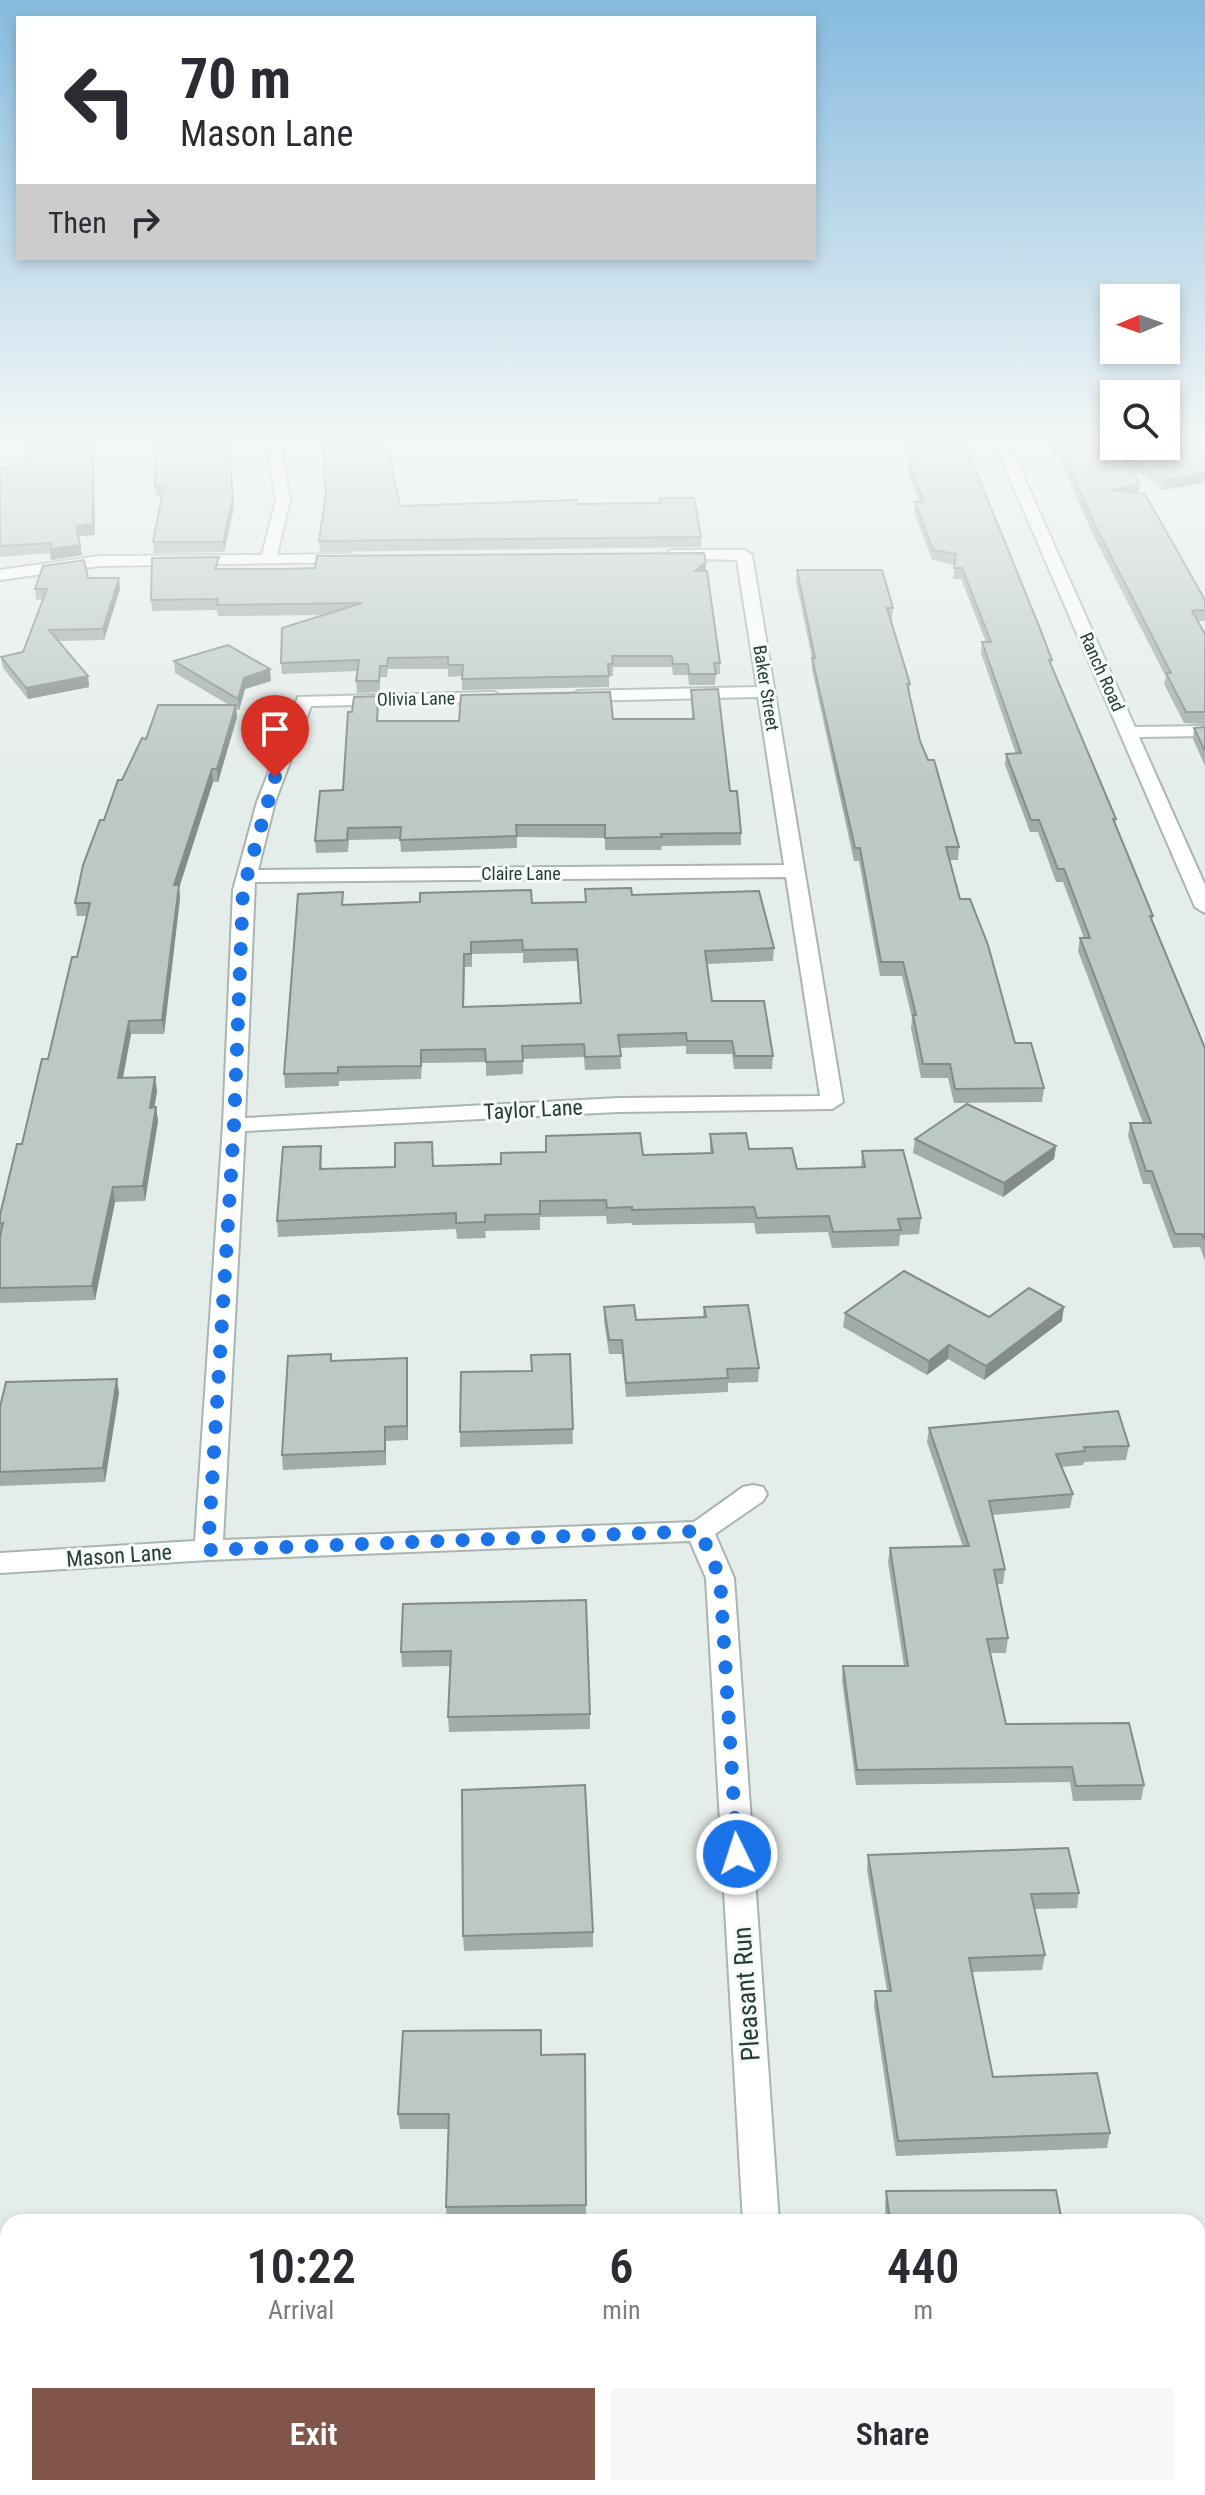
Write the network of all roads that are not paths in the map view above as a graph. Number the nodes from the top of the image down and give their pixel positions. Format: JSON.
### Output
{"nodes":[{"id":1,"x":270,"y":553,"type":"edge"},
{"id":2,"x":1050,"y":553,"type":"edge"},
{"id":3,"x":649,"y":556,"type":"edge"},
{"id":4,"x":363,"y":559,"type":"edge"},
{"id":5,"x":268,"y":560,"type":"junction"},
{"id":6,"x":0,"y":575,"type":"edge"},
{"id":7,"x":767,"y":692,"type":"junction"},
{"id":8,"x":560,"y":696,"type":"edge"},
{"id":9,"x":512,"y":697,"type":"edge"},
{"id":10,"x":1205,"y":731,"type":"edge"},
{"id":11,"x":1128,"y":732,"type":"junction"},
{"id":12,"x":796,"y":871,"type":"junction"},
{"id":13,"x":247,"y":876,"type":"junction"},
{"id":14,"x":1203,"y":898,"type":"edge"},
{"id":15,"x":832,"y":1102,"type":"joint"},
{"id":16,"x":234,"y":1125,"type":"junction"},
{"id":17,"x":753,"y":1494,"type":"dead end"},
{"id":18,"x":700,"y":1531,"type":"junction"},
{"id":19,"x":208,"y":1550,"type":"junction"},
{"id":20,"x":0,"y":1563,"type":"edge"},
{"id":21,"x":760,"y":2214,"type":"edge"}],
"edges":[{"from":1,"to":5,"type":"street"},
{"from":2,"to":11,"type":"street","name":"Ranch Road"},
{"from":3,"to":7,"type":"street","name":"Baker Street"},
{"from":4,"to":5,"type":"street"},
{"from":5,"to":6,"type":"street"},
{"from":7,"to":8,"type":"street"},
{"from":7,"to":12,"type":"street","name":"Baker Street"},
{"from":9,"to":13,"type":"street","name":"Olivia Lane"},
{"from":10,"to":11,"type":"street"},
{"from":11,"to":14,"type":"street","name":"Ranch Road"},
{"from":12,"to":13,"type":"street","name":"Claire Lane"},
{"from":12,"to":15,"type":"street","name":"Baker Street"},
{"from":13,"to":16,"type":"street"},
{"from":15,"to":16,"type":"street","name":"Taylor Lane"},
{"from":16,"to":19,"type":"street"},
{"from":17,"to":18,"type":"street"},
{"from":18,"to":19,"type":"street","name":"Mason Lane"},
{"from":18,"to":21,"type":"street","name":"Pleasant Run"},
{"from":19,"to":20,"type":"street","name":"Mason Lane"}]}
